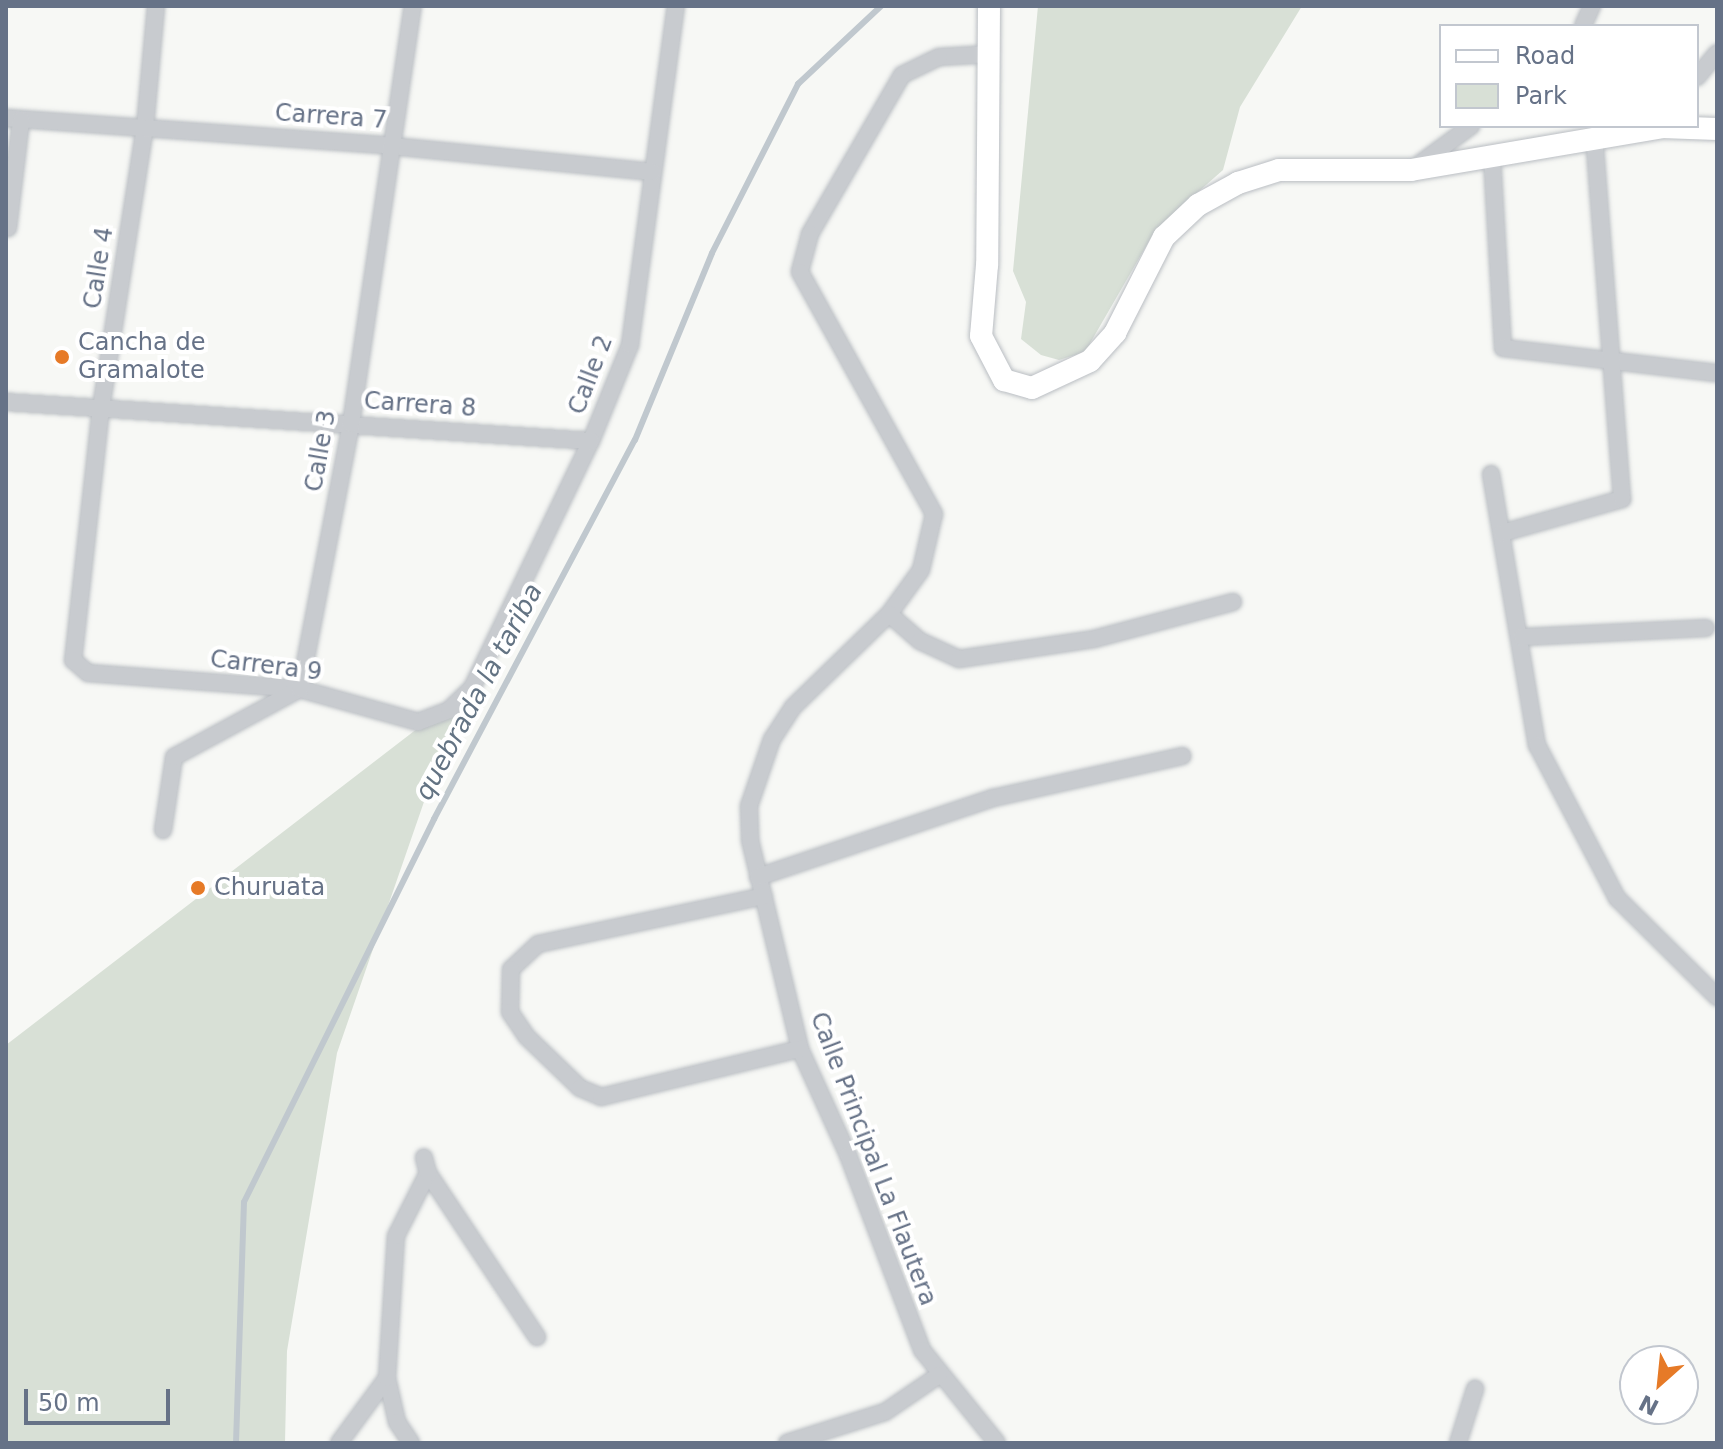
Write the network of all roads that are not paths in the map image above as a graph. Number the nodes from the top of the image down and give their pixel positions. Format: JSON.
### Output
{"nodes":[{"id":1,"x":156,"y":6,"type":"edge"},
{"id":2,"x":413,"y":6,"type":"edge"},
{"id":3,"x":676,"y":6,"type":"edge"},
{"id":4,"x":989,"y":6,"type":"edge"},
{"id":5,"x":1717,"y":53,"type":"edge"},
{"id":6,"x":990,"y":54,"type":"junction"},
{"id":7,"x":1699,"y":75,"type":"edge"},
{"id":8,"x":13,"y":119,"type":"edge"},
{"id":9,"x":145,"y":127,"type":"junction"},
{"id":10,"x":1468,"y":128,"type":"edge"},
{"id":11,"x":1656,"y":128,"type":"edge"},
{"id":12,"x":1690,"y":128,"type":"edge"},
{"id":13,"x":1717,"y":129,"type":"edge"},
{"id":14,"x":1594,"y":139,"type":"junction"},
{"id":15,"x":392,"y":146,"type":"junction"},
{"id":16,"x":1492,"y":157,"type":"junction"},
{"id":17,"x":1411,"y":170,"type":"junction"},
{"id":18,"x":653,"y":172,"type":"junction"},
{"id":19,"x":8,"y":228,"type":"dead end"},
{"id":20,"x":1608,"y":357,"type":"junction"},
{"id":21,"x":1717,"y":373,"type":"edge"},
{"id":22,"x":6,"y":402,"type":"edge"},
{"id":23,"x":101,"y":408,"type":"junction"},
{"id":24,"x":351,"y":424,"type":"junction"},
{"id":25,"x":591,"y":441,"type":"junction"},
{"id":26,"x":1491,"y":474,"type":"dead end"},
{"id":27,"x":1502,"y":533,"type":"junction"},
{"id":28,"x":1233,"y":602,"type":"dead end"},
{"id":29,"x":889,"y":614,"type":"junction"},
{"id":30,"x":1706,"y":628,"type":"dead end"},
{"id":31,"x":1522,"y":637,"type":"junction"},
{"id":32,"x":88,"y":673,"type":"joint"},
{"id":33,"x":472,"y":688,"type":"joint"},
{"id":34,"x":300,"y":689,"type":"junction"},
{"id":35,"x":1182,"y":756,"type":"dead end"},
{"id":36,"x":163,"y":830,"type":"dead end"},
{"id":37,"x":758,"y":877,"type":"junction"},
{"id":38,"x":764,"y":896,"type":"junction"},
{"id":39,"x":1717,"y":997,"type":"edge"},
{"id":40,"x":800,"y":1049,"type":"junction"},
{"id":41,"x":537,"y":1337,"type":"dead end"},
{"id":42,"x":939,"y":1375,"type":"junction"},
{"id":43,"x":387,"y":1378,"type":"junction"},
{"id":44,"x":1475,"y":1389,"type":"dead end"},
{"id":45,"x":339,"y":1443,"type":"edge"},
{"id":46,"x":411,"y":1443,"type":"edge"},
{"id":47,"x":787,"y":1443,"type":"edge"},
{"id":48,"x":997,"y":1443,"type":"edge"},
{"id":49,"x":1458,"y":1443,"type":"edge"}],
"edges":[{"from":1,"to":9,"type":"street","name":"Calle 4"},
{"from":2,"to":15,"type":"street","name":"Calle 3"},
{"from":3,"to":18,"type":"street","name":"Calle 2"},
{"from":4,"to":6,"type":"main road"},
{"from":5,"to":7,"type":"street"},
{"from":6,"to":17,"type":"main road"},
{"from":6,"to":29,"type":"street","name":"Calle Principal La Flautera"},
{"from":8,"to":9,"type":"street","name":"Carrera 7"},
{"from":8,"to":19,"type":"street"},
{"from":9,"to":15,"type":"street","name":"Carrera 7"},
{"from":9,"to":23,"type":"street","name":"Calle 4"},
{"from":10,"to":17,"type":"street"},
{"from":11,"to":14,"type":"main road"},
{"from":12,"to":13,"type":"main road"},
{"from":14,"to":16,"type":"main road"},
{"from":14,"to":20,"type":"street"},
{"from":15,"to":18,"type":"street","name":"Carrera 7"},
{"from":15,"to":24,"type":"street","name":"Calle 3"},
{"from":16,"to":17,"type":"main road"},
{"from":16,"to":20,"type":"street"},
{"from":18,"to":25,"type":"street","name":"Calle 2"},
{"from":20,"to":21,"type":"street"},
{"from":20,"to":27,"type":"street"},
{"from":22,"to":23,"type":"street","name":"Carrera 8"},
{"from":23,"to":24,"type":"street","name":"Carrera 8"},
{"from":23,"to":32,"type":"street","name":"Calle 4"},
{"from":24,"to":25,"type":"street","name":"Carrera 8"},
{"from":24,"to":34,"type":"street","name":"Calle 3"},
{"from":25,"to":33,"type":"street","name":"Calle 2"},
{"from":26,"to":27,"type":"street"},
{"from":27,"to":31,"type":"street"},
{"from":28,"to":29,"type":"street"},
{"from":29,"to":37,"type":"street","name":"Calle Principal La Flautera"},
{"from":30,"to":31,"type":"street"},
{"from":31,"to":39,"type":"street"},
{"from":32,"to":34,"type":"street","name":"Carrera 9"},
{"from":33,"to":34,"type":"street","name":"Carrera 9"},
{"from":34,"to":36,"type":"street"},
{"from":35,"to":37,"type":"street"},
{"from":37,"to":38,"type":"street","name":"Calle Principal La Flautera"},
{"from":38,"to":40,"type":"street","name":"Calle Principal La Flautera"},
{"from":38,"to":40,"type":"street"},
{"from":40,"to":42,"type":"street","name":"Calle Principal La Flautera"},
{"from":41,"to":43,"type":"street"},
{"from":42,"to":47,"type":"street"},
{"from":42,"to":48,"type":"street","name":"Calle Principal La Flautera"},
{"from":43,"to":45,"type":"street"},
{"from":43,"to":46,"type":"street"},
{"from":44,"to":49,"type":"street"}]}
